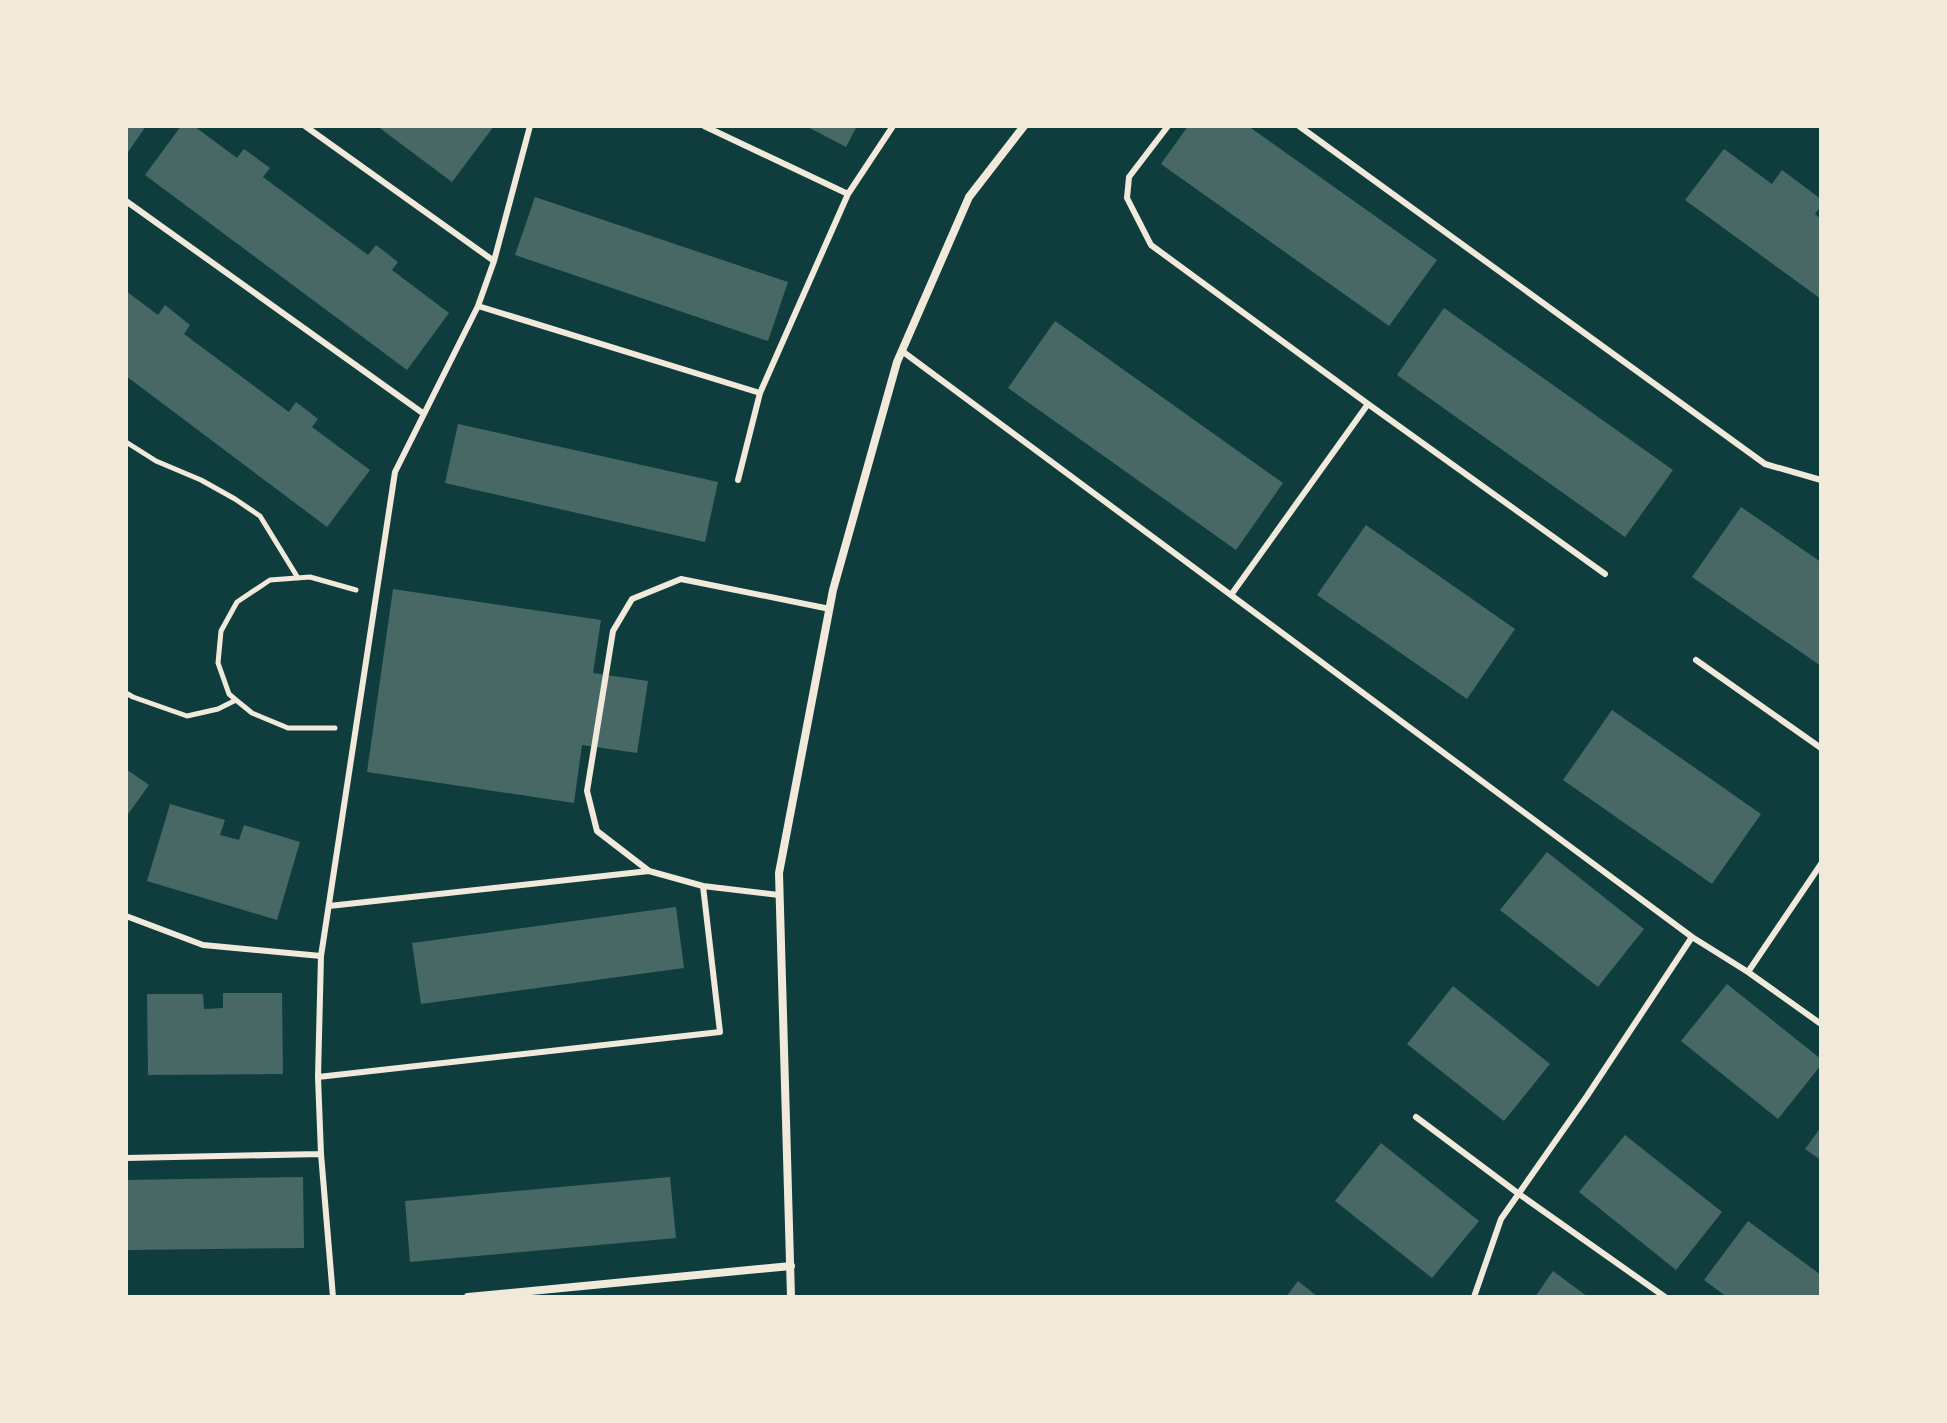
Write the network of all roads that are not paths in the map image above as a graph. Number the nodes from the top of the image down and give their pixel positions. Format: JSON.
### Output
{"nodes":[{"id":1,"x":305,"y":126,"type":"edge"},
{"id":2,"x":530,"y":126,"type":"edge"},
{"id":3,"x":704,"y":126,"type":"edge"},
{"id":4,"x":893,"y":126,"type":"edge"},
{"id":5,"x":1024,"y":126,"type":"edge"},
{"id":6,"x":1168,"y":126,"type":"edge"},
{"id":7,"x":1299,"y":126,"type":"edge"},
{"id":8,"x":848,"y":194,"type":"junction"},
{"id":9,"x":126,"y":201,"type":"edge"},
{"id":10,"x":494,"y":261,"type":"junction"},
{"id":11,"x":478,"y":306,"type":"junction"},
{"id":12,"x":902,"y":351,"type":"junction"},
{"id":13,"x":760,"y":393,"type":"junction"},
{"id":14,"x":1368,"y":404,"type":"junction"},
{"id":15,"x":424,"y":414,"type":"junction"},
{"id":16,"x":738,"y":480,"type":"dead end"},
{"id":17,"x":1821,"y":480,"type":"edge"},
{"id":18,"x":1605,"y":574,"type":"dead end"},
{"id":19,"x":1231,"y":595,"type":"junction"},
{"id":20,"x":830,"y":609,"type":"junction"},
{"id":21,"x":1696,"y":660,"type":"dead end"},
{"id":22,"x":1821,"y":748,"type":"edge"},
{"id":23,"x":1821,"y":864,"type":"edge"},
{"id":24,"x":649,"y":871,"type":"junction"},
{"id":25,"x":703,"y":886,"type":"junction"},
{"id":26,"x":779,"y":895,"type":"junction"},
{"id":27,"x":329,"y":906,"type":"junction"},
{"id":28,"x":126,"y":916,"type":"edge"},
{"id":29,"x":1692,"y":937,"type":"junction"},
{"id":30,"x":321,"y":956,"type":"junction"},
{"id":31,"x":1748,"y":972,"type":"junction"},
{"id":32,"x":1821,"y":1024,"type":"edge"},
{"id":33,"x":318,"y":1077,"type":"junction"},
{"id":34,"x":1416,"y":1117,"type":"dead end"},
{"id":35,"x":321,"y":1154,"type":"junction"},
{"id":36,"x":126,"y":1158,"type":"edge"},
{"id":37,"x":1519,"y":1194,"type":"junction"},
{"id":38,"x":791,"y":1266,"type":"junction"},
{"id":39,"x":333,"y":1297,"type":"edge"},
{"id":40,"x":468,"y":1297,"type":"edge"},
{"id":41,"x":791,"y":1297,"type":"edge"},
{"id":42,"x":1474,"y":1297,"type":"edge"},
{"id":43,"x":1665,"y":1297,"type":"edge"}],
"edges":[{"from":1,"to":10,"type":"lane"},
{"from":2,"to":10,"type":"lane"},
{"from":3,"to":8,"type":"lane"},
{"from":4,"to":8,"type":"lane"},
{"from":5,"to":12,"type":"street"},
{"from":6,"to":14,"type":"lane"},
{"from":7,"to":17,"type":"lane"},
{"from":8,"to":13,"type":"lane"},
{"from":9,"to":15,"type":"lane"},
{"from":10,"to":11,"type":"lane"},
{"from":11,"to":13,"type":"lane"},
{"from":11,"to":15,"type":"lane"},
{"from":12,"to":19,"type":"lane"},
{"from":12,"to":20,"type":"street"},
{"from":13,"to":16,"type":"lane"},
{"from":14,"to":18,"type":"lane"},
{"from":14,"to":19,"type":"lane"},
{"from":15,"to":27,"type":"lane"},
{"from":19,"to":29,"type":"lane"},
{"from":20,"to":24,"type":"lane"},
{"from":20,"to":26,"type":"street"},
{"from":21,"to":22,"type":"lane"},
{"from":23,"to":31,"type":"lane"},
{"from":24,"to":25,"type":"lane"},
{"from":24,"to":27,"type":"lane"},
{"from":25,"to":26,"type":"lane"},
{"from":25,"to":33,"type":"lane"},
{"from":26,"to":38,"type":"street"},
{"from":27,"to":30,"type":"lane"},
{"from":28,"to":30,"type":"lane"},
{"from":29,"to":31,"type":"lane"},
{"from":29,"to":37,"type":"lane"},
{"from":30,"to":33,"type":"lane"},
{"from":31,"to":32,"type":"lane"},
{"from":33,"to":35,"type":"lane"},
{"from":34,"to":37,"type":"lane"},
{"from":35,"to":36,"type":"lane"},
{"from":35,"to":39,"type":"lane"},
{"from":37,"to":42,"type":"lane"},
{"from":37,"to":43,"type":"lane"},
{"from":38,"to":40,"type":"street"},
{"from":38,"to":41,"type":"street"}]}
